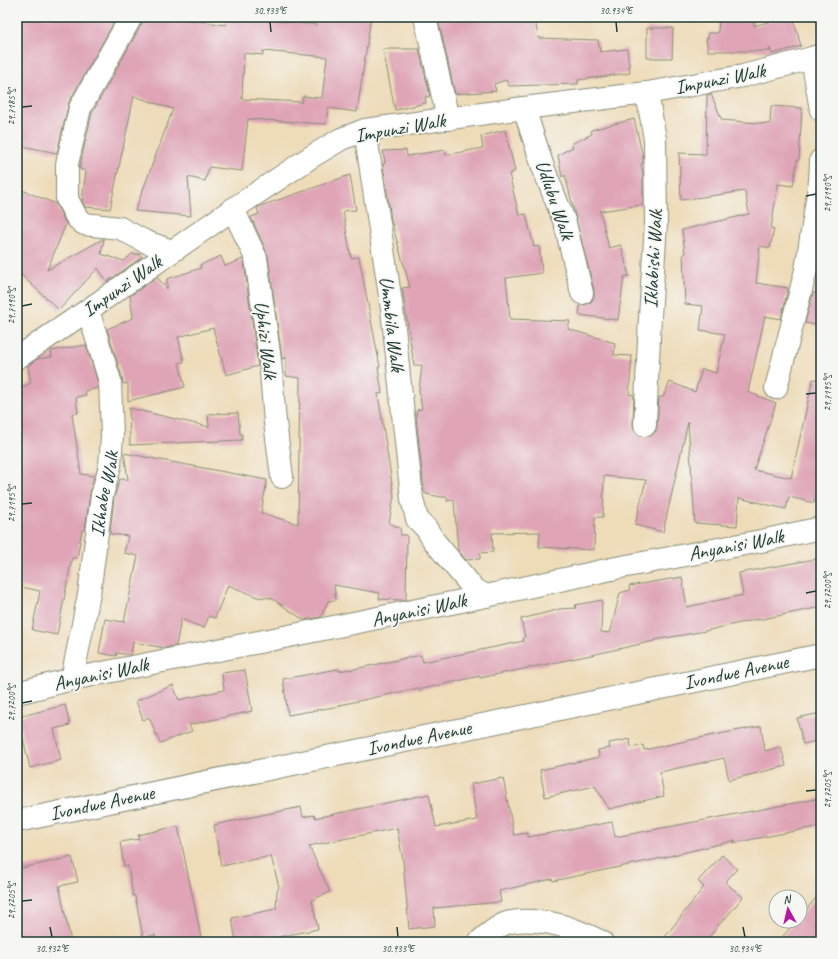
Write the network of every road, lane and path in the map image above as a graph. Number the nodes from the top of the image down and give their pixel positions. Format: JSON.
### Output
{"nodes":[{"id":1,"x":131,"y":17,"type":"edge"},
{"id":2,"x":425,"y":17,"type":"edge"},
{"id":3,"x":816,"y":57,"type":"edge"},
{"id":4,"x":647,"y":93,"type":"junction"},
{"id":5,"x":524,"y":108,"type":"junction"},
{"id":6,"x":821,"y":110,"type":"edge"},
{"id":7,"x":448,"y":118,"type":"junction"},
{"id":8,"x":365,"y":130,"type":"junction"},
{"id":9,"x":821,"y":160,"type":"edge"},
{"id":10,"x":233,"y":209,"type":"junction"},
{"id":11,"x":172,"y":252,"type":"junction"},
{"id":12,"x":582,"y":293,"type":"dead end"},
{"id":13,"x":88,"y":310,"type":"junction"},
{"id":14,"x":17,"y":358,"type":"edge"},
{"id":15,"x":776,"y":388,"type":"dead end"},
{"id":16,"x":645,"y":426,"type":"dead end"},
{"id":17,"x":282,"y":477,"type":"dead end"},
{"id":18,"x":821,"y":528,"type":"edge"},
{"id":19,"x":486,"y":596,"type":"junction"},
{"id":20,"x":821,"y":655,"type":"edge"},
{"id":21,"x":72,"y":679,"type":"junction"},
{"id":22,"x":17,"y":693,"type":"edge"},
{"id":23,"x":17,"y":821,"type":"edge"},
{"id":24,"x":479,"y":942,"type":"edge"},
{"id":25,"x":602,"y":942,"type":"edge"}],
"edges":[{"from":1,"to":11,"type":"street"},
{"from":2,"to":7,"type":"street"},
{"from":3,"to":4,"type":"street","name":"Impunzi Walk"},
{"from":3,"to":6,"type":"street"},
{"from":4,"to":5,"type":"street","name":"Impunzi Walk"},
{"from":4,"to":16,"type":"street","name":"Iklabishi Walk"},
{"from":5,"to":7,"type":"street","name":"Impunzi Walk"},
{"from":5,"to":12,"type":"street","name":"Udlubu Walk"},
{"from":7,"to":8,"type":"street","name":"Impunzi Walk"},
{"from":8,"to":10,"type":"street","name":"Impunzi Walk"},
{"from":8,"to":19,"type":"street","name":"Ummbila Walk"},
{"from":9,"to":15,"type":"street"},
{"from":10,"to":11,"type":"street","name":"Impunzi Walk"},
{"from":10,"to":17,"type":"street","name":"Uphizi Walk"},
{"from":11,"to":13,"type":"street","name":"Impunzi Walk"},
{"from":13,"to":14,"type":"street","name":"Impunzi Walk"},
{"from":13,"to":21,"type":"street","name":"Ikhabe Walk"},
{"from":18,"to":19,"type":"street","name":"Anyanisi Walk"},
{"from":19,"to":21,"type":"street","name":"Anyanisi Walk"},
{"from":20,"to":23,"type":"street","name":"Ivondwe Avenue"},
{"from":21,"to":22,"type":"street","name":"Anyanisi Walk"},
{"from":24,"to":25,"type":"street"}]}
